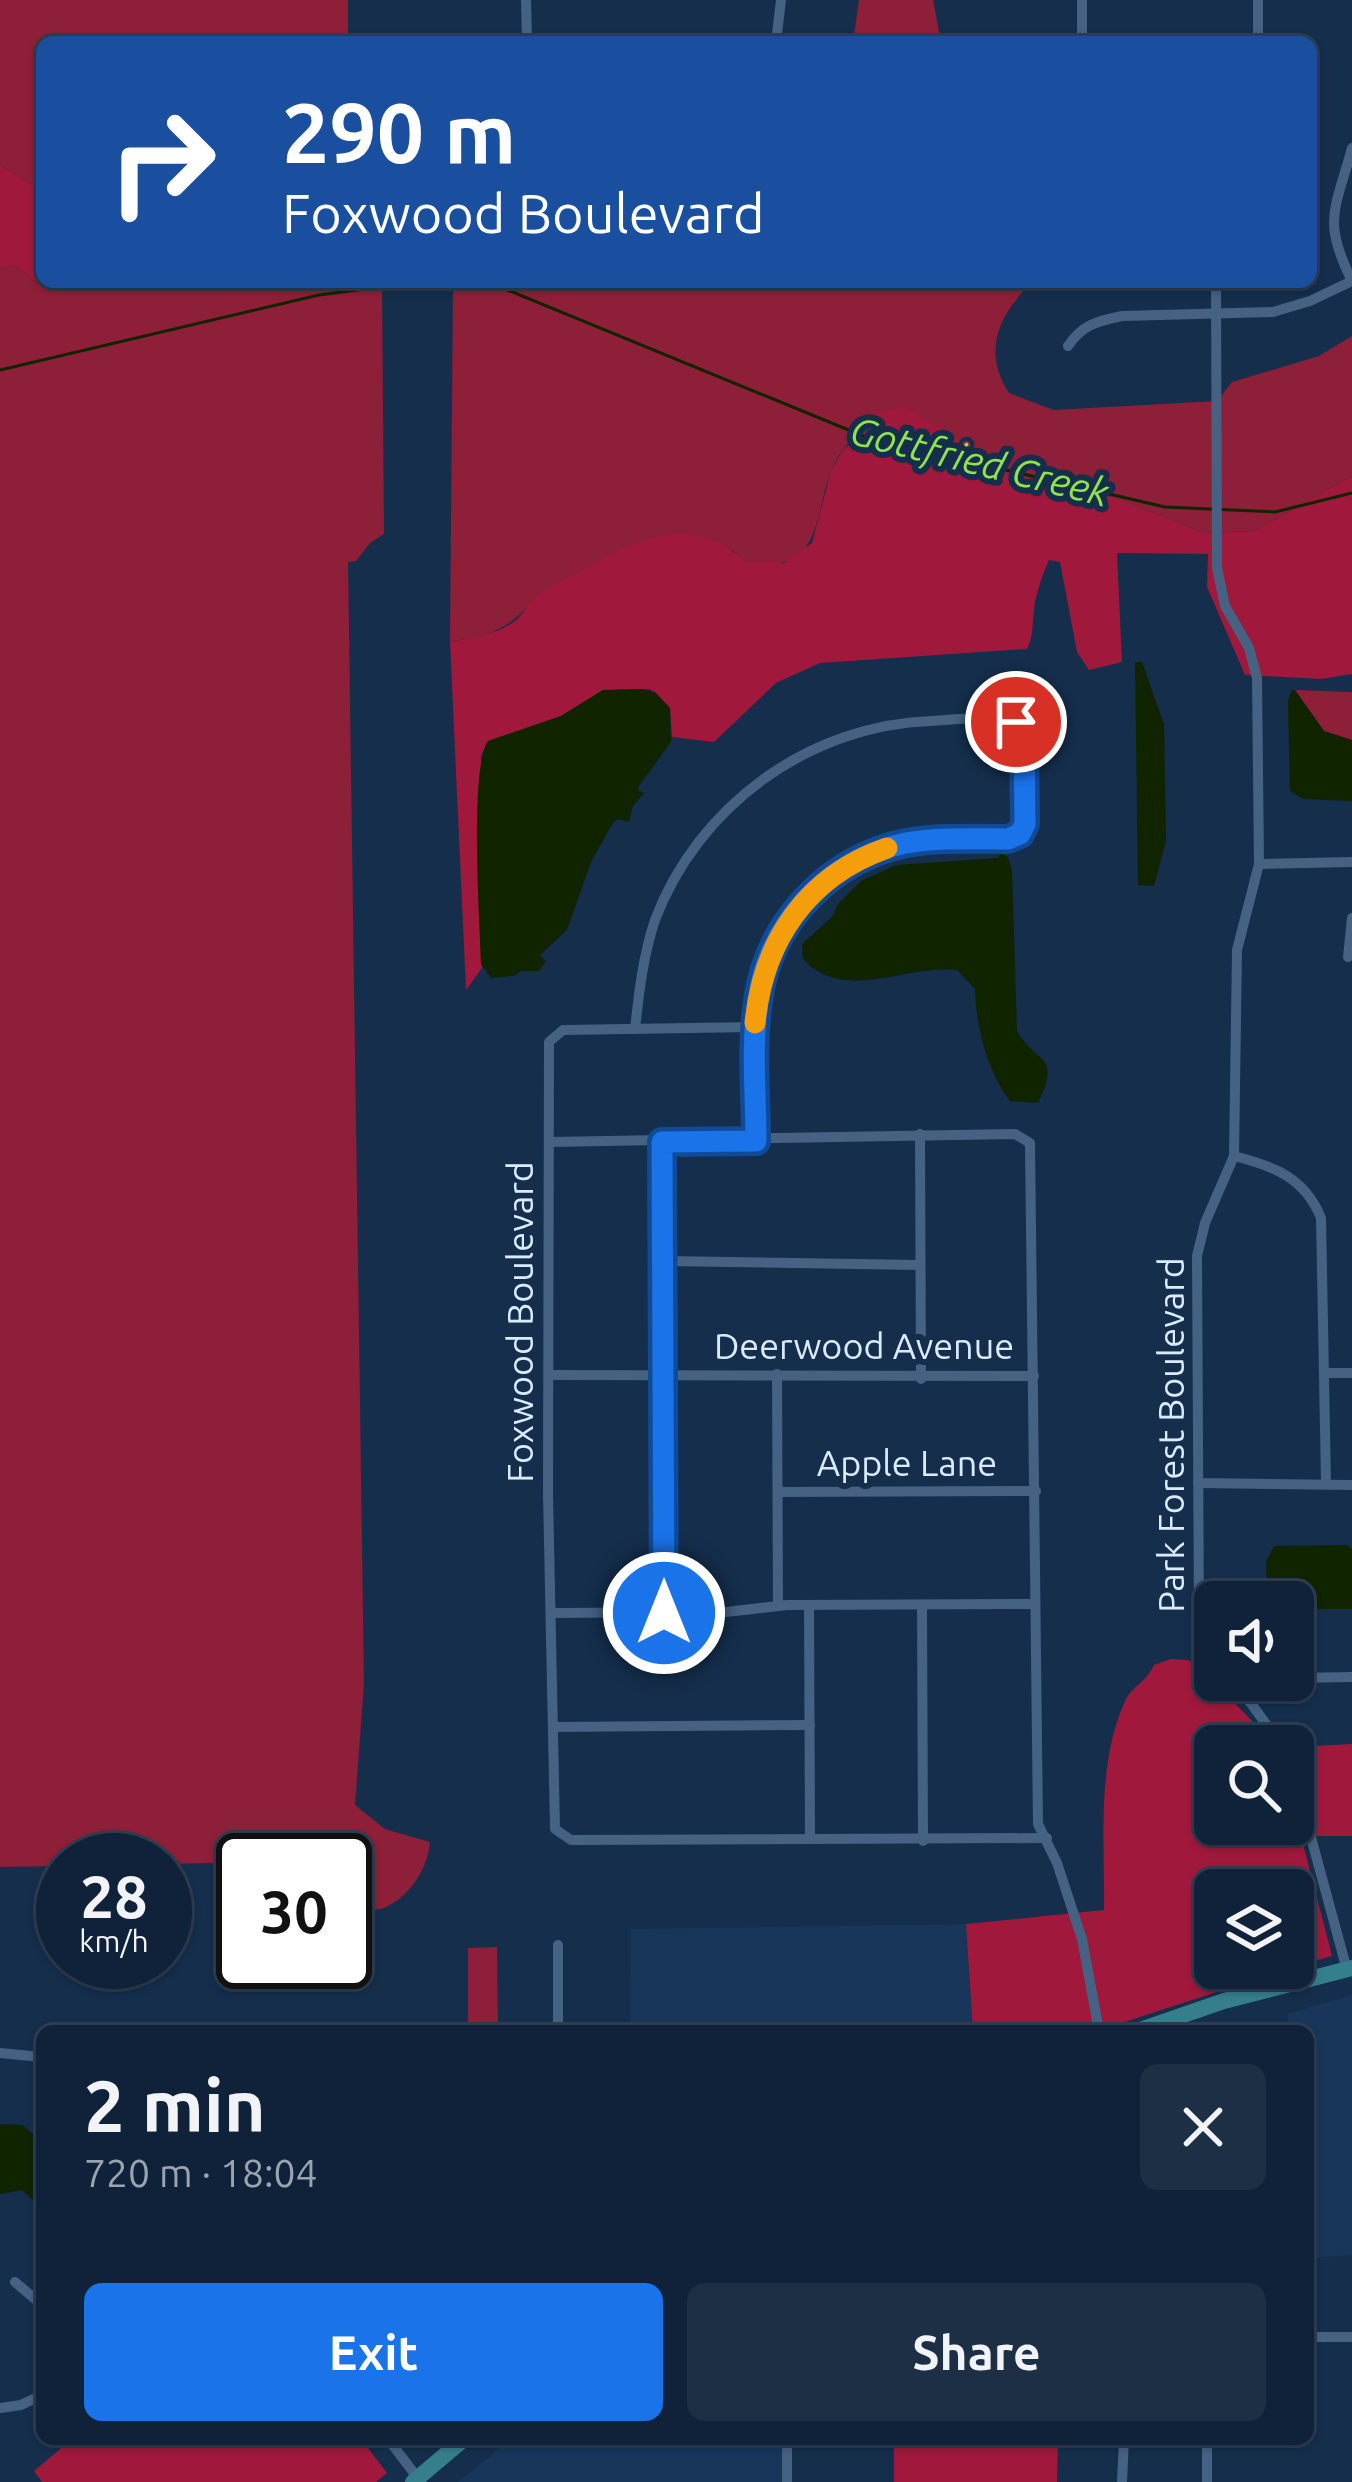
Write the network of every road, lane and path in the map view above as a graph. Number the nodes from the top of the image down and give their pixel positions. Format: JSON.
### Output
{"nodes":[{"id":1,"x":526,"y":0,"type":"edge"},
{"id":2,"x":782,"y":0,"type":"edge"},
{"id":3,"x":1082,"y":0,"type":"edge"},
{"id":4,"x":1258,"y":0,"type":"edge"},
{"id":5,"x":527,"y":36,"type":"edge"},
{"id":6,"x":777,"y":36,"type":"edge"},
{"id":7,"x":1082,"y":36,"type":"edge"},
{"id":8,"x":1258,"y":36,"type":"edge"},
{"id":9,"x":1352,"y":148,"type":"edge"},
{"id":10,"x":1352,"y":281,"type":"edge"},
{"id":11,"x":1216,"y":288,"type":"edge"},
{"id":12,"x":1216,"y":315,"type":"junction"},
{"id":13,"x":1068,"y":346,"type":"dead end"},
{"id":14,"x":1352,"y":862,"type":"edge"},
{"id":15,"x":1258,"y":864,"type":"junction"},
{"id":16,"x":1352,"y":918,"type":"edge"},
{"id":17,"x":1348,"y":957,"type":"dead end"},
{"id":18,"x":755,"y":1027,"type":"junction"},
{"id":19,"x":635,"y":1029,"type":"junction"},
{"id":20,"x":920,"y":1134,"type":"junction"},
{"id":21,"x":756,"y":1141,"type":"junction"},
{"id":22,"x":549,"y":1142,"type":"junction"},
{"id":23,"x":662,"y":1142,"type":"junction"},
{"id":24,"x":1234,"y":1156,"type":"junction"},
{"id":25,"x":663,"y":1262,"type":"junction"},
{"id":26,"x":920,"y":1265,"type":"junction"},
{"id":27,"x":1352,"y":1372,"type":"edge"},
{"id":28,"x":1326,"y":1373,"type":"junction"},
{"id":29,"x":663,"y":1374,"type":"junction"},
{"id":30,"x":777,"y":1374,"type":"junction"},
{"id":31,"x":550,"y":1375,"type":"junction"},
{"id":32,"x":1034,"y":1376,"type":"junction"},
{"id":33,"x":921,"y":1379,"type":"junction"},
{"id":34,"x":1326,"y":1482,"type":"junction"},
{"id":35,"x":1198,"y":1483,"type":"junction"},
{"id":36,"x":1352,"y":1485,"type":"edge"},
{"id":37,"x":1036,"y":1491,"type":"junction"},
{"id":38,"x":778,"y":1492,"type":"junction"},
{"id":39,"x":1199,"y":1581,"type":"edge"},
{"id":40,"x":1035,"y":1604,"type":"junction"},
{"id":41,"x":922,"y":1605,"type":"junction"},
{"id":42,"x":778,"y":1606,"type":"junction"},
{"id":43,"x":809,"y":1606,"type":"junction"},
{"id":44,"x":552,"y":1613,"type":"junction"},
{"id":45,"x":664,"y":1613,"type":"junction"},
{"id":46,"x":1352,"y":1677,"type":"edge"},
{"id":47,"x":1314,"y":1678,"type":"edge"},
{"id":48,"x":1250,"y":1702,"type":"edge"},
{"id":49,"x":1267,"y":1725,"type":"edge"},
{"id":50,"x":810,"y":1726,"type":"junction"},
{"id":51,"x":553,"y":1727,"type":"junction"},
{"id":52,"x":810,"y":1838,"type":"junction"},
{"id":53,"x":1047,"y":1838,"type":"junction"},
{"id":54,"x":923,"y":1841,"type":"junction"},
{"id":55,"x":1314,"y":1845,"type":"edge"},
{"id":56,"x":557,"y":1946,"type":"dead end"},
{"id":57,"x":1349,"y":1969,"type":"edge"},
{"id":58,"x":557,"y":2025,"type":"edge"},
{"id":59,"x":1098,"y":2025,"type":"edge"},
{"id":60,"x":1154,"y":2025,"type":"edge"},
{"id":61,"x":0,"y":2053,"type":"edge"},
{"id":62,"x":36,"y":2056,"type":"edge"},
{"id":63,"x":16,"y":2282,"type":"dead end"},
{"id":64,"x":36,"y":2300,"type":"edge"},
{"id":65,"x":1314,"y":2337,"type":"edge"},
{"id":66,"x":1352,"y":2337,"type":"edge"},
{"id":67,"x":36,"y":2398,"type":"edge"},
{"id":68,"x":0,"y":2408,"type":"edge"},
{"id":69,"x":391,"y":2445,"type":"edge"},
{"id":70,"x":456,"y":2445,"type":"edge"},
{"id":71,"x":787,"y":2445,"type":"edge"},
{"id":72,"x":1124,"y":2445,"type":"edge"},
{"id":73,"x":1207,"y":2445,"type":"edge"},
{"id":74,"x":410,"y":2480,"type":"edge"},
{"id":75,"x":787,"y":2482,"type":"edge"},
{"id":76,"x":1122,"y":2482,"type":"edge"},
{"id":77,"x":1208,"y":2482,"type":"edge"}],
"edges":[{"from":1,"to":5,"type":"street"},
{"from":2,"to":6,"type":"street"},
{"from":3,"to":7,"type":"street"},
{"from":4,"to":8,"type":"street"},
{"from":9,"to":10,"type":"street"},
{"from":10,"to":12,"type":"street"},
{"from":11,"to":12,"type":"street","name":"Park Forest Boulevard"},
{"from":12,"to":13,"type":"street"},
{"from":12,"to":15,"type":"street","name":"Park Forest Boulevard"},
{"from":14,"to":15,"type":"street"},
{"from":15,"to":24,"type":"street","name":"Park Forest Boulevard"},
{"from":16,"to":17,"type":"street"},
{"from":18,"to":19,"type":"street"},
{"from":18,"to":19,"type":"street"},
{"from":18,"to":21,"type":"street"},
{"from":19,"to":22,"type":"street"},
{"from":20,"to":21,"type":"street","name":"Foxwood Boulevard"},
{"from":20,"to":26,"type":"street"},
{"from":20,"to":32,"type":"street","name":"Foxwood Boulevard"},
{"from":21,"to":23,"type":"street","name":"Foxwood Boulevard"},
{"from":22,"to":23,"type":"street","name":"Foxwood Boulevard"},
{"from":22,"to":31,"type":"street","name":"Foxwood Boulevard"},
{"from":23,"to":25,"type":"street"},
{"from":24,"to":28,"type":"street"},
{"from":24,"to":35,"type":"street","name":"Park Forest Boulevard"},
{"from":25,"to":26,"type":"street"},
{"from":25,"to":29,"type":"street"},
{"from":26,"to":33,"type":"street"},
{"from":27,"to":28,"type":"street"},
{"from":28,"to":34,"type":"street"},
{"from":29,"to":30,"type":"street","name":"Deerwood Avenue"},
{"from":29,"to":31,"type":"street","name":"Deerwood Avenue"},
{"from":29,"to":45,"type":"street"},
{"from":30,"to":33,"type":"street","name":"Deerwood Avenue"},
{"from":30,"to":38,"type":"street"},
{"from":31,"to":44,"type":"street","name":"Foxwood Boulevard"},
{"from":32,"to":33,"type":"street","name":"Deerwood Avenue"},
{"from":32,"to":37,"type":"street","name":"Foxwood Boulevard"},
{"from":34,"to":35,"type":"street"},
{"from":34,"to":36,"type":"street"},
{"from":35,"to":39,"type":"street","name":"Park Forest Boulevard"},
{"from":37,"to":38,"type":"street","name":"Apple Lane"},
{"from":37,"to":40,"type":"street","name":"Foxwood Boulevard"},
{"from":38,"to":42,"type":"street"},
{"from":40,"to":41,"type":"street"},
{"from":40,"to":53,"type":"street","name":"Foxwood Boulevard"},
{"from":41,"to":43,"type":"street"},
{"from":41,"to":54,"type":"street"},
{"from":42,"to":43,"type":"street"},
{"from":42,"to":45,"type":"street"},
{"from":43,"to":50,"type":"street"},
{"from":44,"to":45,"type":"street"},
{"from":44,"to":51,"type":"street","name":"Foxwood Boulevard"},
{"from":46,"to":47,"type":"street"},
{"from":48,"to":49,"type":"street"},
{"from":50,"to":51,"type":"street"},
{"from":50,"to":52,"type":"street"},
{"from":51,"to":52,"type":"street","name":"Foxwood Boulevard"},
{"from":52,"to":54,"type":"street","name":"Foxwood Boulevard"},
{"from":53,"to":54,"type":"street","name":"Foxwood Boulevard"},
{"from":53,"to":59,"type":"street","name":"Foxwood Boulevard"},
{"from":55,"to":57,"type":"street"},
{"from":56,"to":58,"type":"street"},
{"from":57,"to":60,"type":"main road"},
{"from":61,"to":62,"type":"street"},
{"from":63,"to":64,"type":"street"},
{"from":65,"to":66,"type":"street"},
{"from":67,"to":68,"type":"street"},
{"from":69,"to":74,"type":"street"},
{"from":70,"to":74,"type":"main road"},
{"from":71,"to":75,"type":"street"},
{"from":72,"to":76,"type":"street"},
{"from":73,"to":77,"type":"street"}]}
